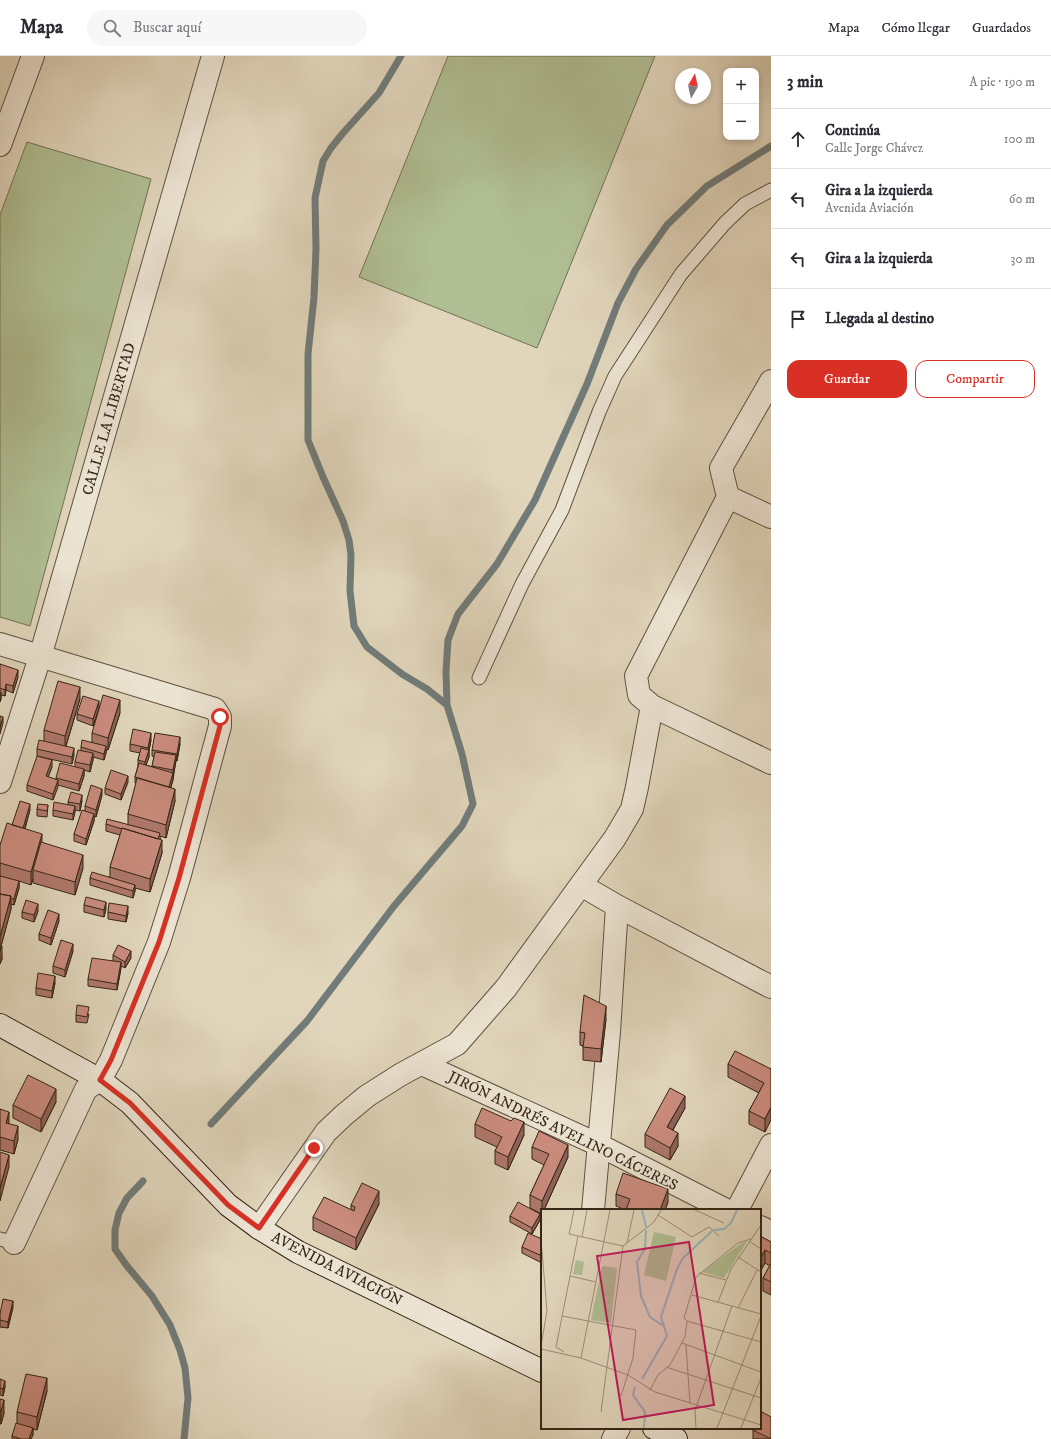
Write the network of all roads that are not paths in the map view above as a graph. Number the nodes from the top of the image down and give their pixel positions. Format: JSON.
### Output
{"nodes":[{"id":1,"x":33,"y":56,"type":"edge"},
{"id":2,"x":213,"y":56,"type":"edge"},
{"id":3,"x":0,"y":145,"type":"edge"},
{"id":4,"x":771,"y":190,"type":"edge"},
{"id":5,"x":771,"y":381,"type":"edge"},
{"id":6,"x":728,"y":497,"type":"junction"},
{"id":7,"x":771,"y":517,"type":"edge"},
{"id":8,"x":0,"y":644,"type":"edge"},
{"id":9,"x":40,"y":657,"type":"junction"},
{"id":10,"x":478,"y":678,"type":"dead end"},
{"id":11,"x":652,"y":706,"type":"junction"},
{"id":12,"x":771,"y":762,"type":"edge"},
{"id":13,"x":0,"y":782,"type":"edge"},
{"id":14,"x":582,"y":885,"type":"junction"},
{"id":15,"x":617,"y":906,"type":"junction"},
{"id":16,"x":771,"y":987,"type":"edge"},
{"id":17,"x":0,"y":1025,"type":"edge"},
{"id":18,"x":422,"y":1064,"type":"junction"},
{"id":19,"x":100,"y":1080,"type":"junction"},
{"id":20,"x":599,"y":1144,"type":"junction"},
{"id":21,"x":771,"y":1145,"type":"edge"},
{"id":22,"x":593,"y":1209,"type":"edge"},
{"id":23,"x":724,"y":1209,"type":"edge"},
{"id":24,"x":738,"y":1209,"type":"edge"},
{"id":25,"x":761,"y":1227,"type":"edge"},
{"id":26,"x":259,"y":1228,"type":"junction"},
{"id":27,"x":771,"y":1232,"type":"edge"},
{"id":28,"x":7,"y":1241,"type":"edge"},
{"id":29,"x":541,"y":1371,"type":"edge"},
{"id":30,"x":618,"y":1429,"type":"edge"},
{"id":31,"x":656,"y":1429,"type":"edge"},
{"id":32,"x":613,"y":1439,"type":"edge"},
{"id":33,"x":676,"y":1439,"type":"edge"}],
"edges":[{"from":1,"to":3,"type":"street"},
{"from":2,"to":9,"type":"street","name":"CALLE LA LIBERTAD"},
{"from":4,"to":10,"type":"lane"},
{"from":5,"to":6,"type":"street"},
{"from":6,"to":7,"type":"street"},
{"from":6,"to":11,"type":"street"},
{"from":8,"to":9,"type":"street"},
{"from":9,"to":13,"type":"street","name":"CALLE LA LIBERTAD"},
{"from":9,"to":19,"type":"street"},
{"from":11,"to":12,"type":"street"},
{"from":11,"to":14,"type":"street"},
{"from":14,"to":15,"type":"street"},
{"from":14,"to":18,"type":"street"},
{"from":15,"to":16,"type":"street"},
{"from":15,"to":20,"type":"street"},
{"from":17,"to":19,"type":"street","name":"AVENIDA AVIACIÓN"},
{"from":18,"to":20,"type":"street","name":"JIRÓN ANDRÉS AVELINO CÁCERES"},
{"from":18,"to":26,"type":"street"},
{"from":19,"to":26,"type":"street","name":"AVENIDA AVIACIÓN"},
{"from":19,"to":28,"type":"street"},
{"from":20,"to":22,"type":"street"},
{"from":20,"to":23,"type":"street","name":"JIRÓN ANDRÉS AVELINO CÁCERES"},
{"from":21,"to":24,"type":"street"},
{"from":25,"to":27,"type":"street"},
{"from":26,"to":29,"type":"street","name":"AVENIDA AVIACIÓN"},
{"from":30,"to":32,"type":"street"},
{"from":31,"to":33,"type":"street"}]}
